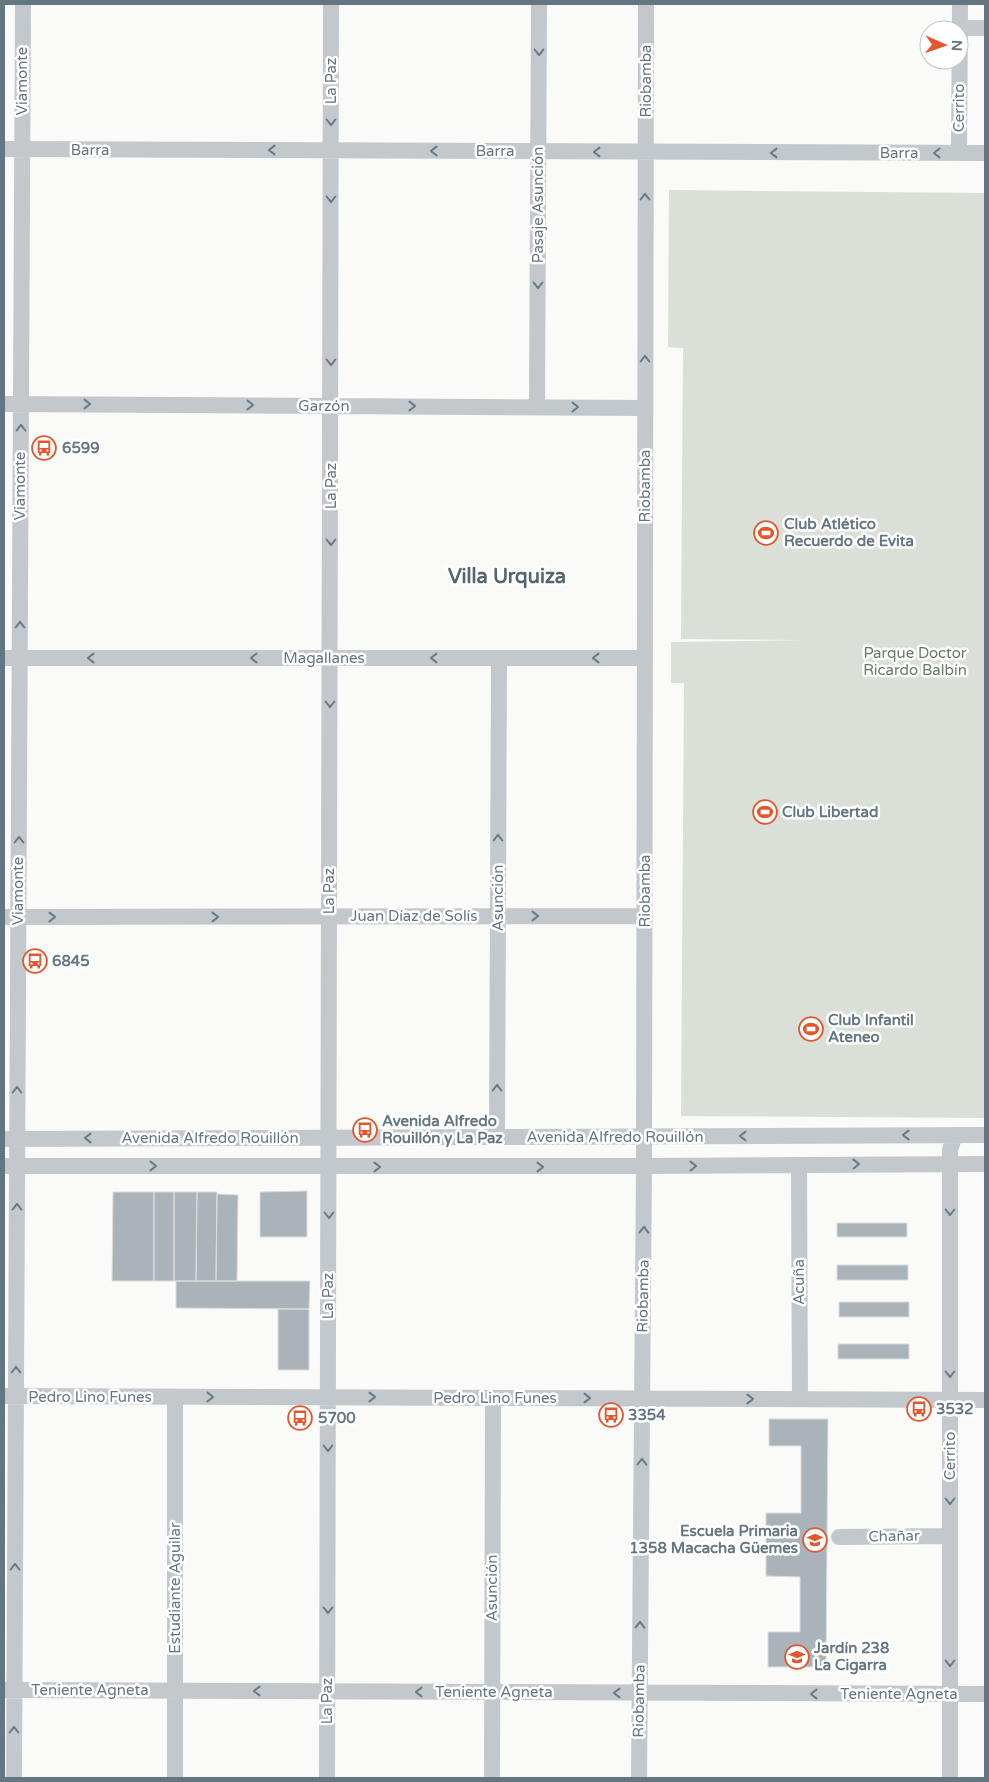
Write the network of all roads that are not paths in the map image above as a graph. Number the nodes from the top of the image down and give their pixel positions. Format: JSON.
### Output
{"nodes":[{"id":1,"x":23,"y":4,"type":"edge"},
{"id":2,"x":331,"y":4,"type":"edge"},
{"id":3,"x":540,"y":4,"type":"edge"},
{"id":4,"x":646,"y":4,"type":"edge"},
{"id":5,"x":960,"y":4,"type":"edge"},
{"id":6,"x":960,"y":20,"type":"edge"},
{"id":7,"x":969,"y":28,"type":"edge"},
{"id":8,"x":985,"y":28,"type":"edge"},
{"id":9,"x":960,"y":70,"type":"edge"},
{"id":10,"x":4,"y":149,"type":"edge"},
{"id":11,"x":22,"y":149,"type":"junction"},
{"id":12,"x":332,"y":150,"type":"junction"},
{"id":13,"x":539,"y":151,"type":"junction"},
{"id":14,"x":645,"y":152,"type":"junction"},
{"id":15,"x":959,"y":153,"type":"junction"},
{"id":16,"x":985,"y":153,"type":"edge"},
{"id":17,"x":4,"y":404,"type":"edge"},
{"id":18,"x":21,"y":404,"type":"junction"},
{"id":19,"x":331,"y":406,"type":"junction"},
{"id":20,"x":537,"y":407,"type":"junction"},
{"id":21,"x":645,"y":408,"type":"junction"},
{"id":22,"x":12,"y":658,"type":"edge"},
{"id":23,"x":330,"y":658,"type":"junction"},
{"id":24,"x":499,"y":658,"type":"junction"},
{"id":25,"x":645,"y":658,"type":"junction"},
{"id":26,"x":329,"y":916,"type":"junction"},
{"id":27,"x":498,"y":916,"type":"junction"},
{"id":28,"x":644,"y":916,"type":"junction"},
{"id":29,"x":11,"y":917,"type":"edge"},
{"id":30,"x":955,"y":1135,"type":"junction"},
{"id":31,"x":985,"y":1135,"type":"edge"},
{"id":32,"x":329,"y":1137,"type":"junction"},
{"id":33,"x":496,"y":1137,"type":"junction"},
{"id":34,"x":10,"y":1139,"type":"edge"},
{"id":35,"x":644,"y":1152,"type":"junction"},
{"id":36,"x":950,"y":1163,"type":"junction"},
{"id":37,"x":985,"y":1164,"type":"edge"},
{"id":38,"x":799,"y":1165,"type":"junction"},
{"id":39,"x":10,"y":1166,"type":"edge"},
{"id":40,"x":329,"y":1167,"type":"junction"},
{"id":41,"x":10,"y":1396,"type":"edge"},
{"id":42,"x":176,"y":1397,"type":"junction"},
{"id":43,"x":328,"y":1397,"type":"junction"},
{"id":44,"x":493,"y":1398,"type":"junction"},
{"id":45,"x":642,"y":1398,"type":"junction"},
{"id":46,"x":800,"y":1399,"type":"junction"},
{"id":47,"x":950,"y":1399,"type":"junction"},
{"id":48,"x":985,"y":1400,"type":"edge"},
{"id":49,"x":950,"y":1536,"type":"junction"},
{"id":50,"x":839,"y":1537,"type":"dead end"},
{"id":51,"x":9,"y":1690,"type":"edge"},
{"id":52,"x":175,"y":1690,"type":"junction"},
{"id":53,"x":328,"y":1692,"type":"junction"},
{"id":54,"x":492,"y":1692,"type":"junction"},
{"id":55,"x":640,"y":1693,"type":"junction"},
{"id":56,"x":950,"y":1694,"type":"junction"},
{"id":57,"x":985,"y":1694,"type":"edge"},
{"id":58,"x":14,"y":1778,"type":"edge"},
{"id":59,"x":176,"y":1778,"type":"edge"},
{"id":60,"x":327,"y":1778,"type":"edge"},
{"id":61,"x":492,"y":1778,"type":"edge"},
{"id":62,"x":639,"y":1778,"type":"edge"},
{"id":63,"x":950,"y":1778,"type":"edge"}],
"edges":[{"from":1,"to":11,"type":"street","name":"Viamonte"},
{"from":2,"to":12,"type":"street","name":"La Paz","one_way":true},
{"from":3,"to":13,"type":"street","name":"Pasaje Asunción","one_way":true},
{"from":4,"to":14,"type":"street","name":"Riobamba"},
{"from":5,"to":6,"type":"street","name":"Cerrito"},
{"from":7,"to":8,"type":"street"},
{"from":9,"to":15,"type":"street","name":"Cerrito"},
{"from":10,"to":11,"type":"street","name":"Barra"},
{"from":12,"to":11,"type":"street","name":"Barra","one_way":true},
{"from":11,"to":18,"type":"street","name":"Viamonte"},
{"from":13,"to":12,"type":"street","name":"Barra","one_way":true},
{"from":12,"to":19,"type":"street","name":"La Paz","one_way":true},
{"from":14,"to":13,"type":"street","name":"Barra","one_way":true},
{"from":13,"to":20,"type":"street","name":"Pasaje Asunción","one_way":true},
{"from":15,"to":14,"type":"street","name":"Barra","one_way":true},
{"from":21,"to":14,"type":"street","name":"Riobamba","one_way":true},
{"from":15,"to":16,"type":"street","name":"Barra"},
{"from":17,"to":18,"type":"street","name":"Garzón"},
{"from":18,"to":19,"type":"street","name":"Garzón","one_way":true},
{"from":22,"to":18,"type":"street","name":"Viamonte","one_way":true},
{"from":19,"to":20,"type":"street","name":"Garzón","one_way":true},
{"from":19,"to":23,"type":"street","name":"La Paz","one_way":true},
{"from":20,"to":21,"type":"street","name":"Garzón","one_way":true},
{"from":21,"to":25,"type":"street","name":"Riobamba"},
{"from":23,"to":22,"type":"street","name":"Magallanes","one_way":true},
{"from":29,"to":22,"type":"street","name":"Viamonte","one_way":true},
{"from":24,"to":23,"type":"street","name":"Magallanes","one_way":true},
{"from":23,"to":26,"type":"street","name":"La Paz","one_way":true},
{"from":25,"to":24,"type":"street","name":"Magallanes","one_way":true},
{"from":27,"to":24,"type":"street","name":"Asunción","one_way":true},
{"from":25,"to":28,"type":"street","name":"Riobamba"},
{"from":26,"to":27,"type":"street","name":"Juan Díaz de Solís"},
{"from":29,"to":26,"type":"street","name":"Juan Díaz de Solís","one_way":true},
{"from":26,"to":32,"type":"street","name":"La Paz"},
{"from":27,"to":28,"type":"street","name":"Juan Díaz de Solís","one_way":true},
{"from":33,"to":27,"type":"street","name":"Asunción","one_way":true},
{"from":28,"to":35,"type":"street","name":"Riobamba"},
{"from":34,"to":29,"type":"street","name":"Viamonte","one_way":true},
{"from":30,"to":31,"type":"street","name":"Avenida Alfredo Rouillón"},
{"from":30,"to":35,"type":"street","name":"Avenida Alfredo Rouillón","one_way":true},
{"from":30,"to":36,"type":"street","name":"Cerrito"},
{"from":32,"to":33,"type":"street","name":"Avenida Alfredo Rouillón"},
{"from":32,"to":34,"type":"street","name":"Avenida Alfredo Rouillón","one_way":true},
{"from":32,"to":40,"type":"street","name":"La Paz"},
{"from":33,"to":35,"type":"street","name":"Avenida Alfredo Rouillón"},
{"from":34,"to":39,"type":"street","name":"Viamonte"},
{"from":35,"to":38,"type":"street","name":"Avenida Alfredo Rouillón","one_way":true},
{"from":40,"to":35,"type":"street","name":"Avenida Alfredo Rouillón","one_way":true},
{"from":45,"to":35,"type":"street","name":"Riobamba","one_way":true},
{"from":36,"to":37,"type":"street","name":"Avenida Alfredo Rouillón"},
{"from":38,"to":36,"type":"street","name":"Avenida Alfredo Rouillón","one_way":true},
{"from":36,"to":47,"type":"street","name":"Cerrito","one_way":true},
{"from":38,"to":46,"type":"street","name":"Acuña"},
{"from":39,"to":40,"type":"street","name":"Avenida Alfredo Rouillón","one_way":true},
{"from":41,"to":39,"type":"street","name":"Viamonte","one_way":true},
{"from":40,"to":43,"type":"street","name":"La Paz","one_way":true},
{"from":41,"to":42,"type":"street","name":"Pedro Lino Funes"},
{"from":51,"to":41,"type":"street","name":"Viamonte","one_way":true},
{"from":42,"to":43,"type":"street","name":"Pedro Lino Funes","one_way":true},
{"from":42,"to":52,"type":"street","name":"Estudiante Aguilar"},
{"from":43,"to":44,"type":"street","name":"Pedro Lino Funes","one_way":true},
{"from":43,"to":53,"type":"street","name":"La Paz","one_way":true},
{"from":44,"to":45,"type":"street","name":"Pedro Lino Funes","one_way":true},
{"from":44,"to":54,"type":"street","name":"Asunción"},
{"from":45,"to":46,"type":"street","name":"Pedro Lino Funes","one_way":true},
{"from":55,"to":45,"type":"street","name":"Riobamba","one_way":true},
{"from":46,"to":47,"type":"street","name":"Pedro Lino Funes"},
{"from":47,"to":48,"type":"street","name":"Pedro Lino Funes"},
{"from":47,"to":49,"type":"street","name":"Cerrito","one_way":true},
{"from":49,"to":50,"type":"street","name":"Chañar"},
{"from":49,"to":56,"type":"street","name":"Cerrito","one_way":true},
{"from":51,"to":52,"type":"street","name":"Teniente Agneta"},
{"from":58,"to":51,"type":"street","name":"Viamonte","one_way":true},
{"from":53,"to":52,"type":"street","name":"Teniente Agneta","one_way":true},
{"from":52,"to":59,"type":"street","name":"Estudiante Aguilar"},
{"from":54,"to":53,"type":"street","name":"Teniente Agneta","one_way":true},
{"from":53,"to":60,"type":"street","name":"La Paz"},
{"from":55,"to":54,"type":"street","name":"Teniente Agneta","one_way":true},
{"from":54,"to":61,"type":"street","name":"Asunción"},
{"from":56,"to":55,"type":"street","name":"Teniente Agneta","one_way":true},
{"from":55,"to":62,"type":"street","name":"Riobamba"},
{"from":56,"to":57,"type":"street","name":"Teniente Agneta"},
{"from":56,"to":63,"type":"street","name":"Cerrito"}]}
